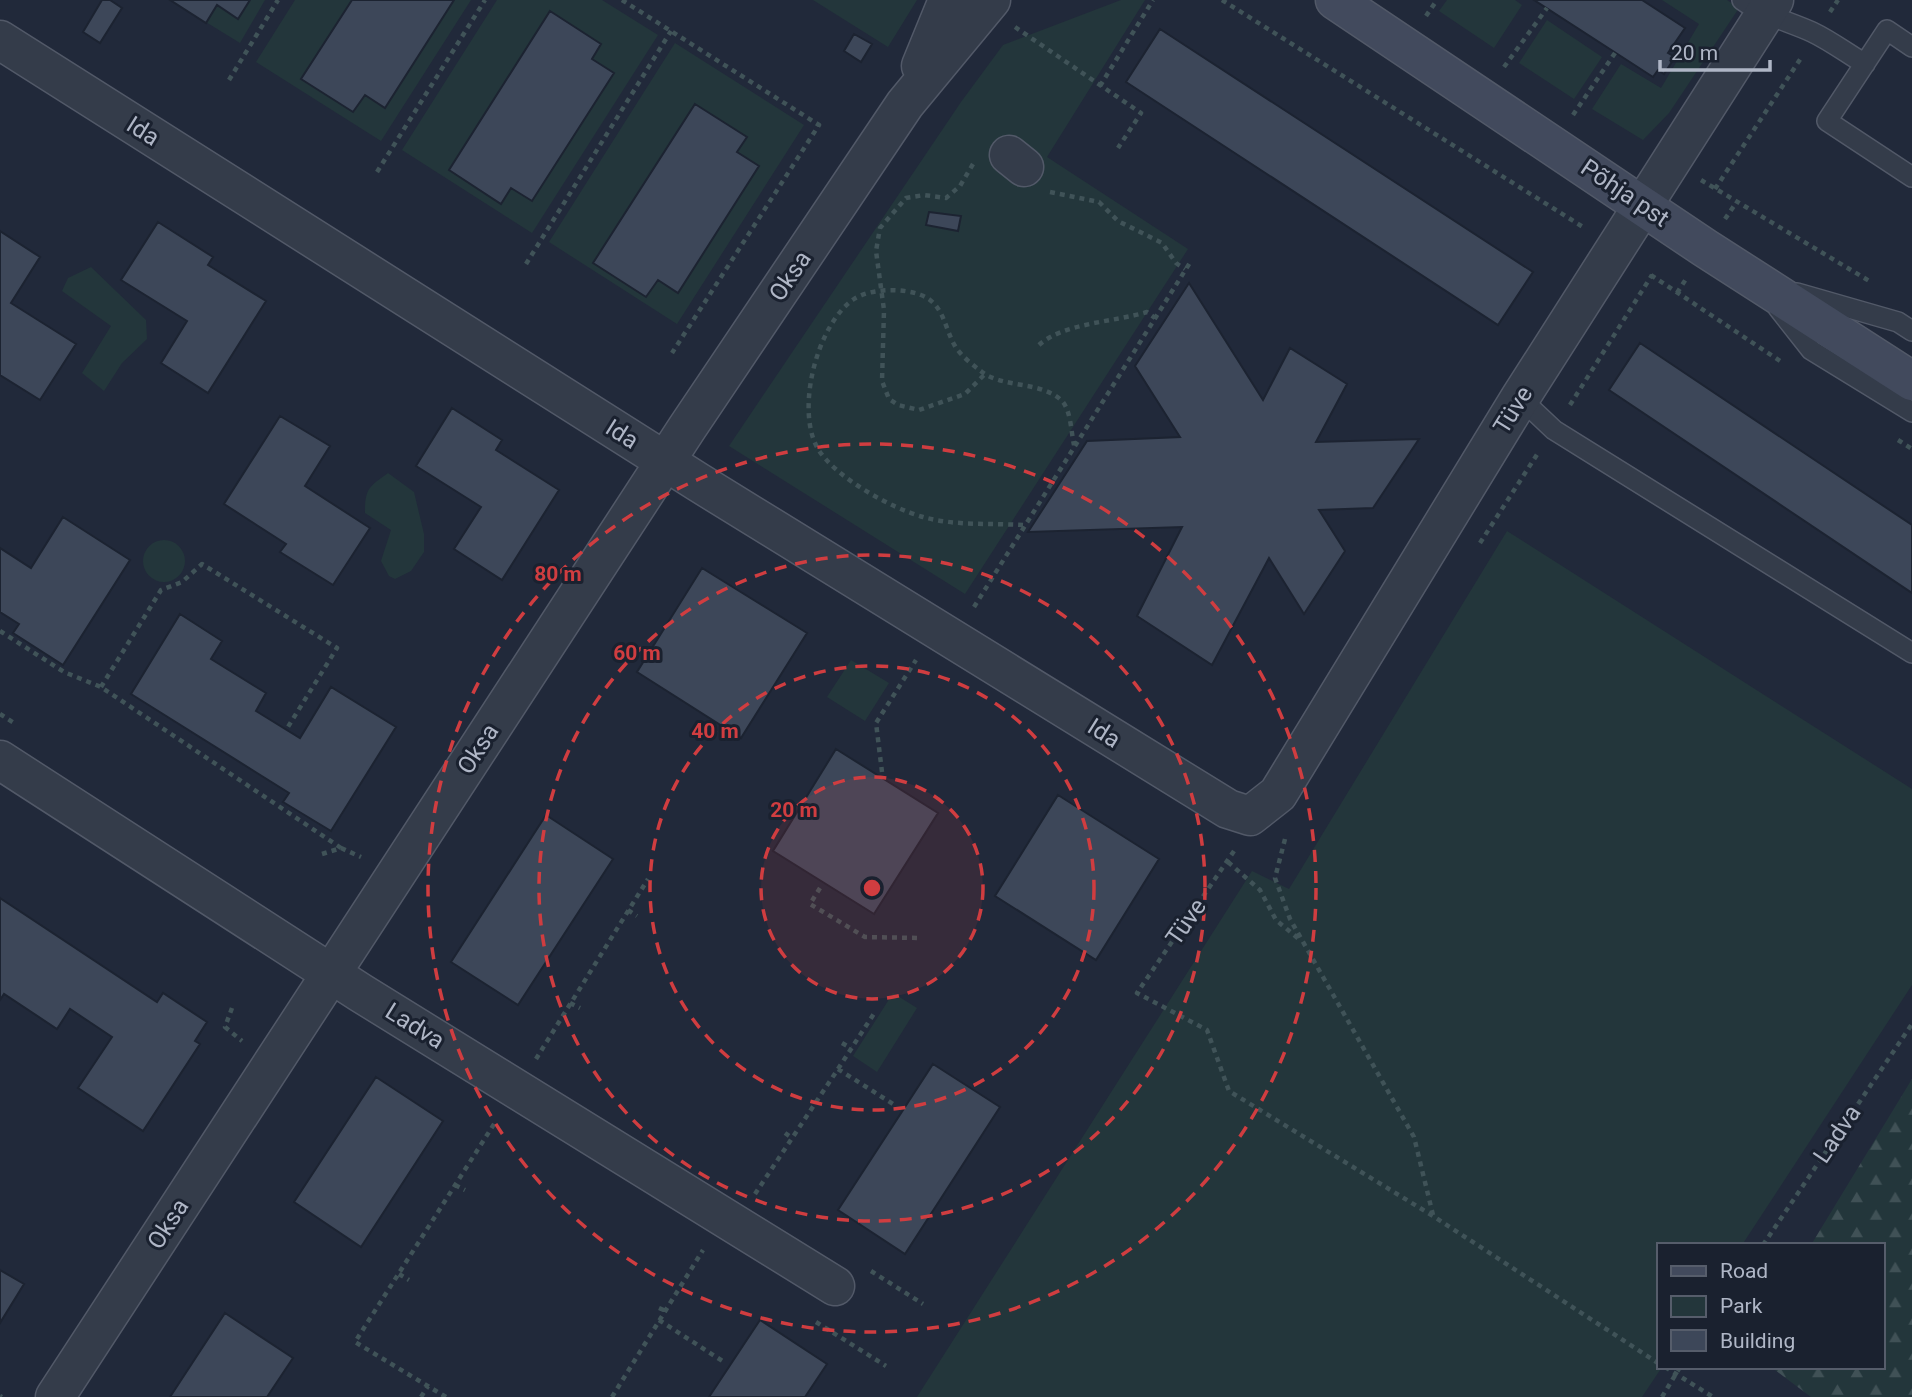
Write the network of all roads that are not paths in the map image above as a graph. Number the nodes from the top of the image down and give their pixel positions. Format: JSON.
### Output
{"nodes":[{"id":1,"x":948,"y":0,"type":"edge"},
{"id":2,"x":1335,"y":1,"type":"edge"},
{"id":3,"x":1760,"y":5,"type":"edge"},
{"id":4,"x":998,"y":10,"type":"edge"},
{"id":5,"x":0,"y":40,"type":"edge"},
{"id":6,"x":1912,"y":47,"type":"edge"},
{"id":7,"x":1865,"y":64,"type":"junction"},
{"id":8,"x":905,"y":104,"type":"junction"},
{"id":9,"x":1912,"y":177,"type":"edge"},
{"id":10,"x":1642,"y":204,"type":"junction"},
{"id":11,"x":1759,"y":282,"type":"junction"},
{"id":12,"x":1912,"y":331,"type":"edge"},
{"id":13,"x":1912,"y":381,"type":"edge"},
{"id":14,"x":1520,"y":398,"type":"junction"},
{"id":15,"x":1912,"y":412,"type":"edge"},
{"id":16,"x":667,"y":462,"type":"junction"},
{"id":17,"x":1912,"y":653,"type":"edge"},
{"id":18,"x":0,"y":760,"type":"edge"},
{"id":19,"x":1257,"y":835,"type":"joint"},
{"id":20,"x":333,"y":972,"type":"junction"},
{"id":21,"x":835,"y":1286,"type":"dead end"},
{"id":22,"x":55,"y":1397,"type":"edge"}],
"edges":[{"from":1,"to":8,"type":"street","name":"Oksa"},
{"from":2,"to":10,"type":"street","name":"Põhja pst"},
{"from":3,"to":7,"type":"lane"},
{"from":3,"to":10,"type":"street","name":"Tüve"},
{"from":4,"to":8,"type":"street","name":"Oksa"},
{"from":5,"to":16,"type":"street","name":"Ida"},
{"from":6,"to":7,"type":"lane"},
{"from":7,"to":9,"type":"lane"},
{"from":8,"to":16,"type":"street","name":"Oksa"},
{"from":10,"to":11,"type":"street","name":"Põhja pst"},
{"from":10,"to":14,"type":"street","name":"Tüve"},
{"from":11,"to":12,"type":"lane"},
{"from":11,"to":13,"type":"street","name":"Põhja pst"},
{"from":11,"to":15,"type":"lane"},
{"from":14,"to":17,"type":"lane"},
{"from":14,"to":19,"type":"street","name":"Tüve"},
{"from":16,"to":19,"type":"street","name":"Ida"},
{"from":16,"to":20,"type":"street","name":"Oksa"},
{"from":18,"to":20,"type":"street","name":"Ladva"},
{"from":20,"to":21,"type":"street","name":"Ladva"},
{"from":20,"to":22,"type":"street","name":"Oksa"}]}
